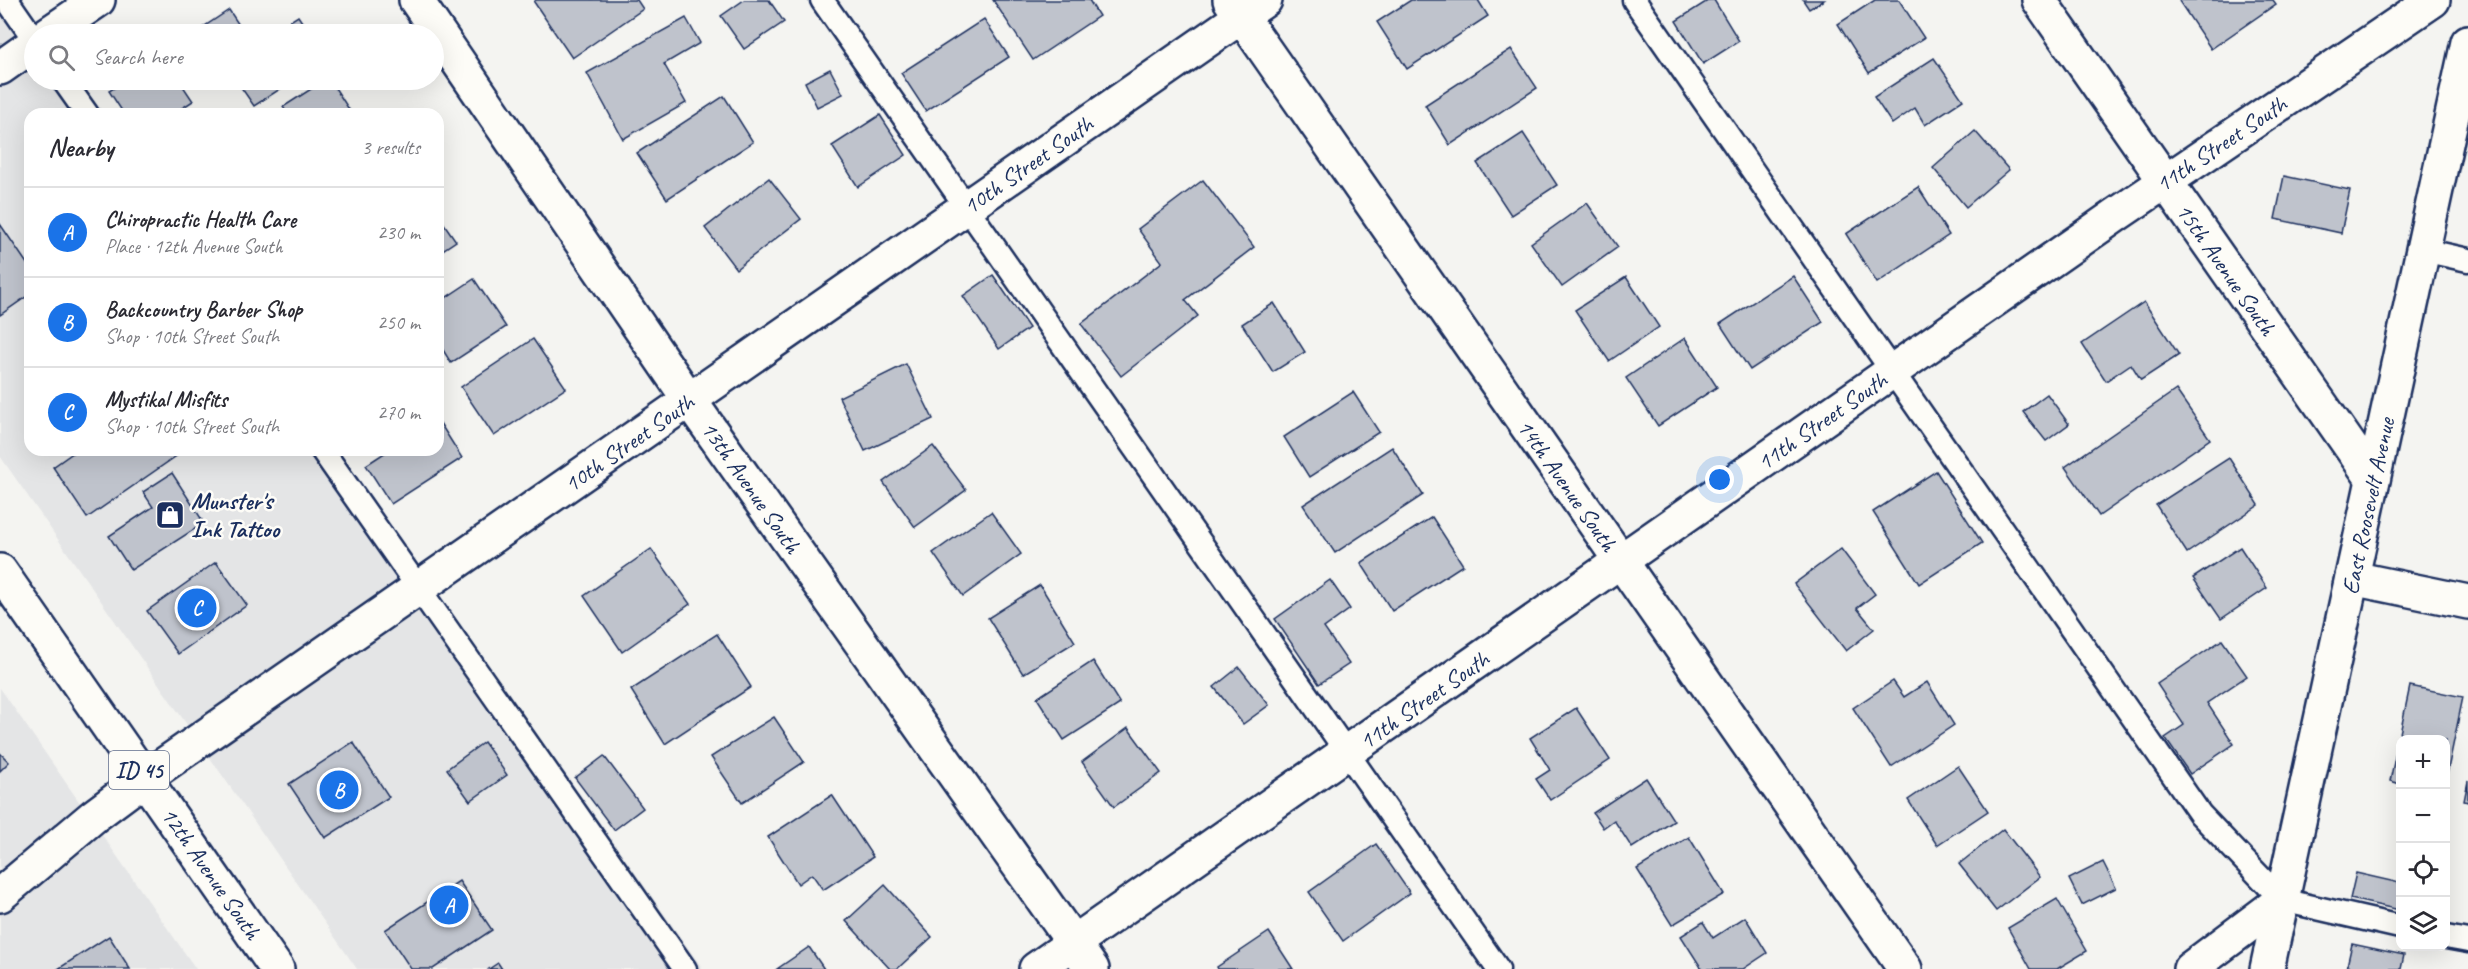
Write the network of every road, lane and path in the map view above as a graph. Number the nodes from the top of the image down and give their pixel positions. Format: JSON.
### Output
{"nodes":[{"id":1,"x":7,"y":0,"type":"edge"},
{"id":2,"x":98,"y":0,"type":"edge"},
{"id":3,"x":416,"y":0,"type":"edge"},
{"id":4,"x":822,"y":0,"type":"edge"},
{"id":5,"x":1634,"y":0,"type":"edge"},
{"id":6,"x":2039,"y":0,"type":"edge"},
{"id":7,"x":2433,"y":0,"type":"edge"},
{"id":8,"x":1246,"y":6,"type":"edge"},
{"id":9,"x":63,"y":24,"type":"edge"},
{"id":10,"x":432,"y":24,"type":"edge"},
{"id":11,"x":24,"y":25,"type":"edge"},
{"id":12,"x":444,"y":41,"type":"edge"},
{"id":13,"x":2468,"y":42,"type":"edge"},
{"id":14,"x":24,"y":51,"type":"edge"},
{"id":15,"x":0,"y":68,"type":"edge"},
{"id":16,"x":70,"y":90,"type":"edge"},
{"id":17,"x":83,"y":108,"type":"edge"},
{"id":18,"x":2164,"y":181,"type":"junction"},
{"id":19,"x":967,"y":208,"type":"junction"},
{"id":20,"x":2423,"y":250,"type":"junction"},
{"id":21,"x":2468,"y":260,"type":"edge"},
{"id":22,"x":1893,"y":371,"type":"junction"},
{"id":23,"x":690,"y":401,"type":"junction"},
{"id":24,"x":326,"y":456,"type":"edge"},
{"id":25,"x":2373,"y":479,"type":"junction"},
{"id":26,"x":1621,"y":562,"type":"junction"},
{"id":27,"x":0,"y":571,"type":"edge"},
{"id":28,"x":2352,"y":578,"type":"junction"},
{"id":29,"x":419,"y":589,"type":"junction"},
{"id":30,"x":2468,"y":602,"type":"edge"},
{"id":31,"x":1347,"y":753,"type":"junction"},
{"id":32,"x":145,"y":778,"type":"junction"},
{"id":33,"x":0,"y":895,"type":"edge"},
{"id":34,"x":2282,"y":900,"type":"junction"},
{"id":35,"x":2396,"y":926,"type":"edge"},
{"id":36,"x":2450,"y":938,"type":"edge"},
{"id":37,"x":2468,"y":942,"type":"edge"},
{"id":38,"x":1074,"y":943,"type":"junction"},
{"id":39,"x":277,"y":969,"type":"edge"},
{"id":40,"x":685,"y":969,"type":"edge"},
{"id":41,"x":1036,"y":969,"type":"edge"},
{"id":42,"x":1092,"y":969,"type":"edge"},
{"id":43,"x":1498,"y":969,"type":"edge"},
{"id":44,"x":1905,"y":969,"type":"edge"},
{"id":45,"x":2190,"y":969,"type":"edge"},
{"id":46,"x":2267,"y":969,"type":"edge"}],
"edges":[{"from":1,"to":11,"type":"lane"},
{"from":2,"to":9,"type":"street"},
{"from":3,"to":10,"type":"street","name":"13th Avenue South"},
{"from":4,"to":19,"type":"lane"},
{"from":5,"to":22,"type":"lane"},
{"from":6,"to":18,"type":"street","name":"15th Avenue South"},
{"from":7,"to":18,"type":"street","name":"11th Street South"},
{"from":8,"to":19,"type":"street","name":"10th Street South"},
{"from":8,"to":26,"type":"street","name":"14th Avenue South"},
{"from":12,"to":23,"type":"street","name":"13th Avenue South"},
{"from":13,"to":20,"type":"street","name":"East Roosevelt Avenue"},
{"from":14,"to":15,"type":"street"},
{"from":16,"to":17,"type":"lane"},
{"from":18,"to":22,"type":"street","name":"11th Street South"},
{"from":18,"to":25,"type":"street","name":"15th Avenue South"},
{"from":19,"to":23,"type":"street","name":"10th Street South"},
{"from":19,"to":31,"type":"lane"},
{"from":20,"to":21,"type":"lane"},
{"from":20,"to":25,"type":"street","name":"East Roosevelt Avenue"},
{"from":22,"to":26,"type":"street","name":"11th Street South"},
{"from":22,"to":34,"type":"lane"},
{"from":23,"to":29,"type":"street","name":"10th Street South"},
{"from":23,"to":38,"type":"street","name":"13th Avenue South"},
{"from":24,"to":29,"type":"lane"},
{"from":25,"to":28,"type":"street","name":"East Roosevelt Avenue"},
{"from":26,"to":31,"type":"street","name":"11th Street South"},
{"from":26,"to":44,"type":"street","name":"14th Avenue South"},
{"from":27,"to":32,"type":"street","name":"12th Avenue South","number":"ID 45"},
{"from":28,"to":30,"type":"street"},
{"from":28,"to":34,"type":"street","name":"East Roosevelt Avenue"},
{"from":29,"to":32,"type":"street","name":"10th Street South"},
{"from":29,"to":40,"type":"lane"},
{"from":31,"to":38,"type":"street","name":"11th Street South"},
{"from":31,"to":43,"type":"lane"},
{"from":32,"to":33,"type":"street","name":"10th Street South"},
{"from":32,"to":39,"type":"street","name":"12th Avenue South","number":"ID 45"},
{"from":34,"to":35,"type":"lane"},
{"from":34,"to":45,"type":"street"},
{"from":34,"to":46,"type":"street","name":"East Roosevelt Avenue"},
{"from":36,"to":37,"type":"lane"},
{"from":38,"to":41,"type":"street","name":"11th Street South"},
{"from":38,"to":42,"type":"street","name":"13th Avenue South"}]}
